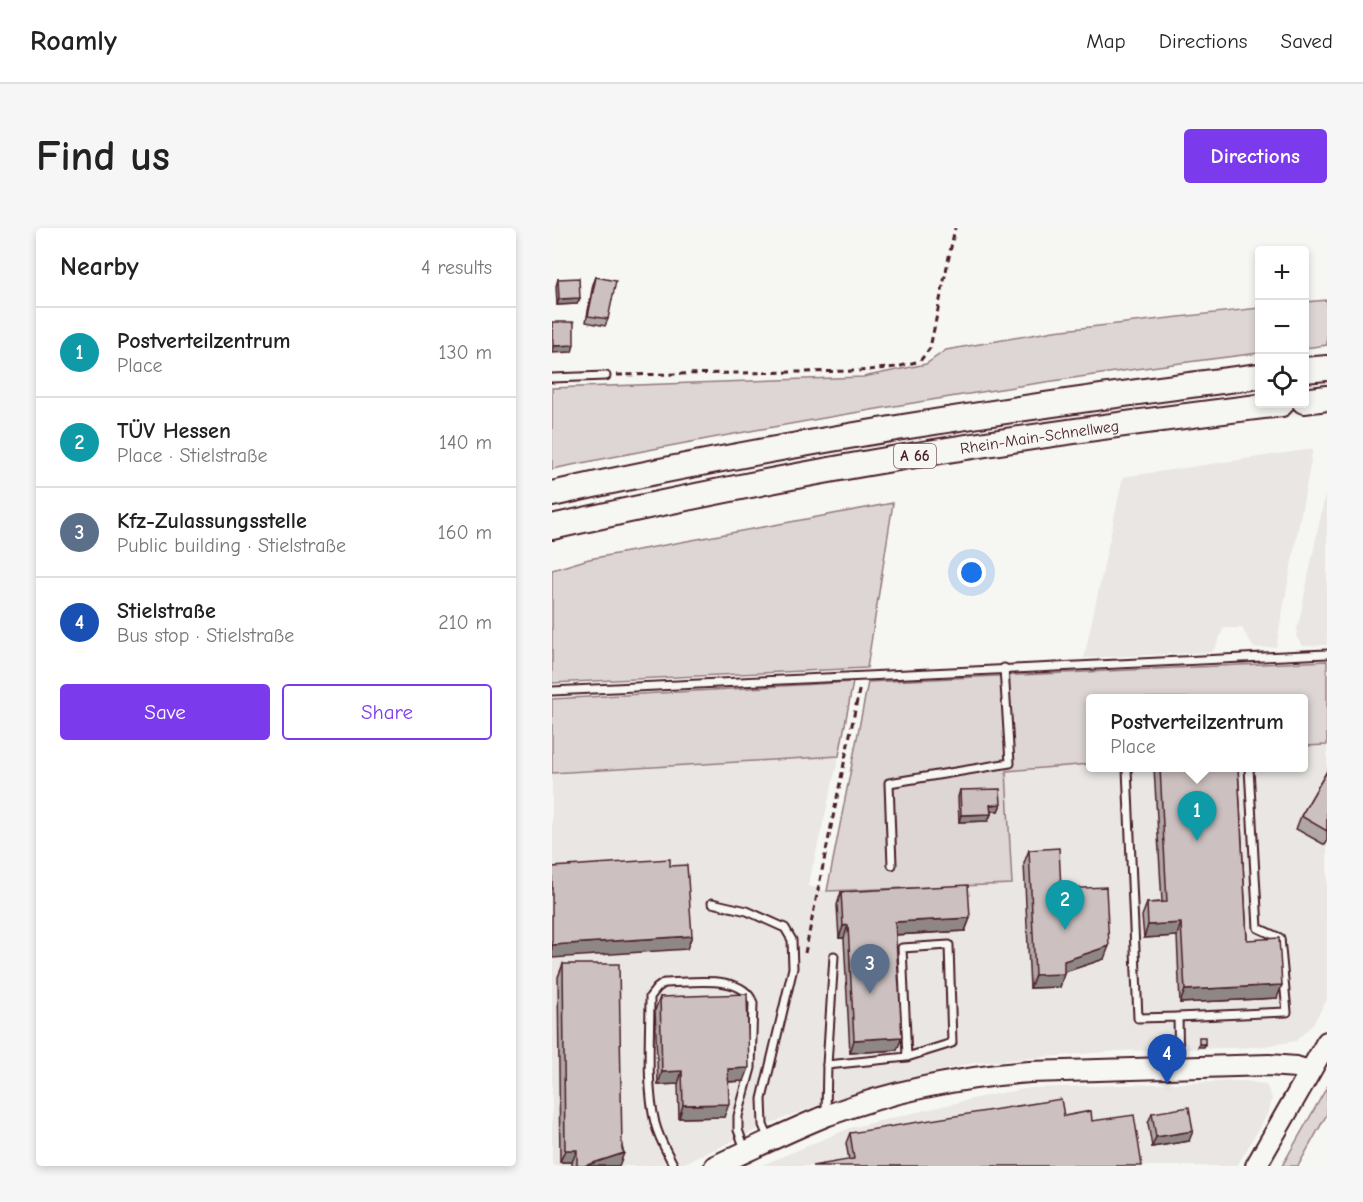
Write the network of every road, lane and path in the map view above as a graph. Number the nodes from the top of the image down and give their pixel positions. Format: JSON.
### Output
{"nodes":[{"id":1,"x":955,"y":228,"type":"edge"},
{"id":2,"x":1327,"y":368,"type":"edge"},
{"id":3,"x":1309,"y":370,"type":"edge"},
{"id":4,"x":606,"y":376,"type":"joint"},
{"id":5,"x":1255,"y":377,"type":"edge"},
{"id":6,"x":552,"y":378,"type":"edge"},
{"id":7,"x":1327,"y":398,"type":"edge"},
{"id":8,"x":1309,"y":400,"type":"edge"},
{"id":9,"x":1255,"y":407,"type":"edge"},
{"id":10,"x":552,"y":494,"type":"edge"},
{"id":11,"x":552,"y":527,"type":"edge"},
{"id":12,"x":1327,"y":654,"type":"edge"},
{"id":13,"x":1004,"y":668,"type":"junction"},
{"id":14,"x":862,"y":676,"type":"junction"},
{"id":15,"x":552,"y":691,"type":"edge"},
{"id":16,"x":1127,"y":772,"type":"edge"},
{"id":17,"x":1249,"y":772,"type":"edge"},
{"id":18,"x":892,"y":865,"type":"dead end"},
{"id":19,"x":712,"y":903,"type":"dead end"},
{"id":20,"x":834,"y":956,"type":"dead end"},
{"id":21,"x":803,"y":963,"type":"dead end"},
{"id":22,"x":1178,"y":1017,"type":"junction"},
{"id":23,"x":1327,"y":1042,"type":"edge"},
{"id":24,"x":907,"y":1057,"type":"junction"},
{"id":25,"x":827,"y":1065,"type":"junction"},
{"id":26,"x":1179,"y":1067,"type":"junction"},
{"id":27,"x":1310,"y":1071,"type":"junction"},
{"id":28,"x":826,"y":1116,"type":"junction"},
{"id":29,"x":770,"y":1142,"type":"junction"},
{"id":30,"x":746,"y":1152,"type":"junction"},
{"id":31,"x":674,"y":1166,"type":"edge"},
{"id":32,"x":715,"y":1166,"type":"edge"},
{"id":33,"x":1257,"y":1166,"type":"edge"}],
"edges":[{"from":1,"to":4,"type":"path"},
{"from":2,"to":3,"type":"highway"},
{"from":4,"to":6,"type":"lane"},
{"from":5,"to":10,"type":"highway","name":"Rhein-Main-Schnellweg","number":"A 66"},
{"from":7,"to":8,"type":"highway"},
{"from":9,"to":11,"type":"highway","name":"Rhein-Main-Schnellweg","number":"A 66"},
{"from":12,"to":13,"type":"lane"},
{"from":13,"to":14,"type":"lane"},
{"from":13,"to":18,"type":"lane"},
{"from":14,"to":15,"type":"lane"},
{"from":14,"to":21,"type":"path"},
{"from":16,"to":22,"type":"lane"},
{"from":17,"to":22,"type":"lane"},
{"from":19,"to":29,"type":"lane"},
{"from":20,"to":25,"type":"lane"},
{"from":22,"to":26,"type":"lane"},
{"from":23,"to":27,"type":"street"},
{"from":24,"to":24,"type":"lane"},
{"from":24,"to":25,"type":"lane"},
{"from":25,"to":28,"type":"lane"},
{"from":26,"to":27,"type":"street"},
{"from":26,"to":28,"type":"street"},
{"from":27,"to":33,"type":"street"},
{"from":28,"to":29,"type":"street"},
{"from":29,"to":30,"type":"street"},
{"from":30,"to":31,"type":"lane"},
{"from":30,"to":32,"type":"street"}]}
